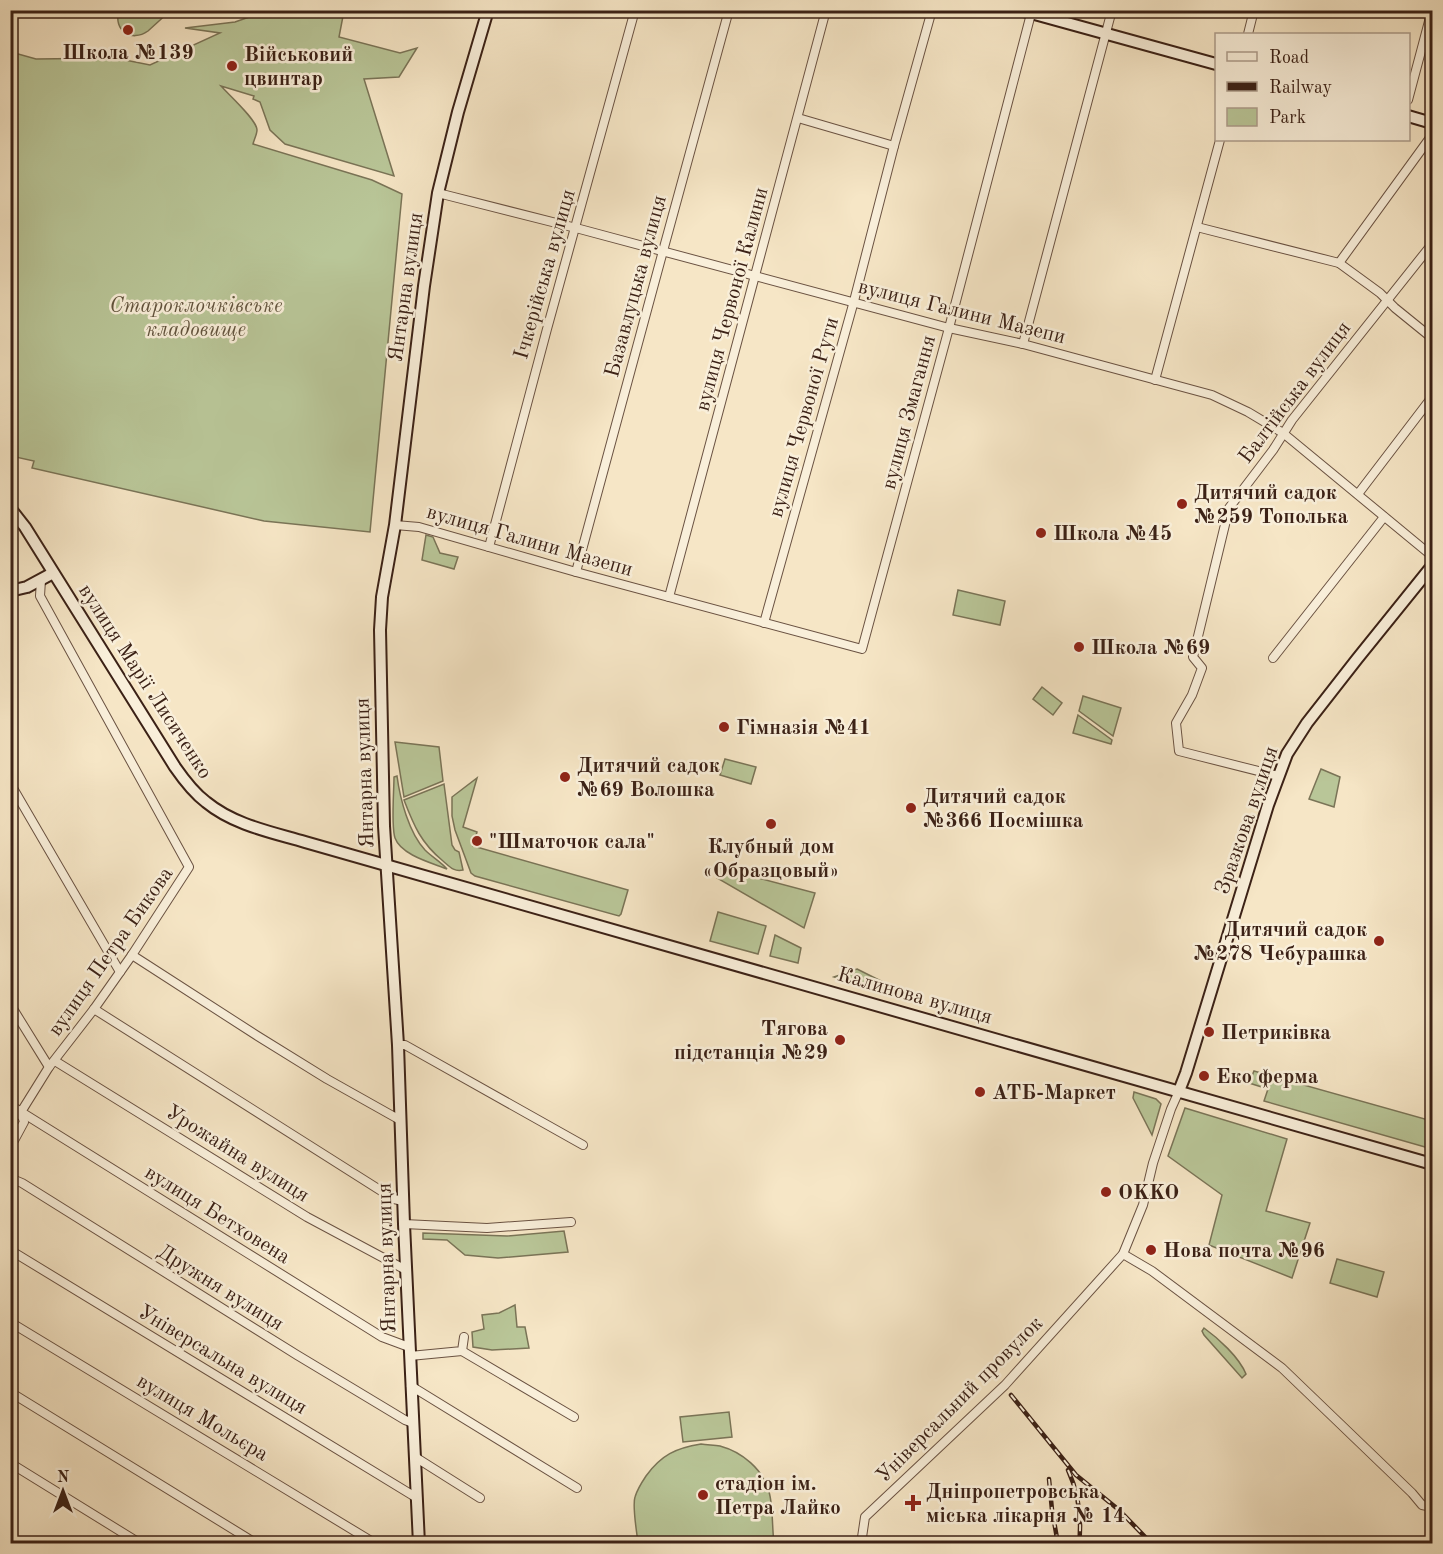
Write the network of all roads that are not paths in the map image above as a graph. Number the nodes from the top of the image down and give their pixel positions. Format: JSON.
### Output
{"nodes":[{"id":1,"x":488,"y":10,"type":"edge"},
{"id":2,"x":635,"y":10,"type":"edge"},
{"id":3,"x":729,"y":10,"type":"edge"},
{"id":4,"x":826,"y":10,"type":"edge"},
{"id":5,"x":932,"y":10,"type":"edge"},
{"id":6,"x":1112,"y":10,"type":"edge"},
{"id":7,"x":1254,"y":10,"type":"edge"},
{"id":8,"x":1432,"y":10,"type":"edge"},
{"id":9,"x":1028,"y":12,"type":"edge"},
{"id":10,"x":1248,"y":33,"type":"edge"},
{"id":11,"x":1106,"y":34,"type":"junction"},
{"id":12,"x":1215,"y":64,"type":"edge"},
{"id":13,"x":1410,"y":92,"type":"edge"},
{"id":14,"x":1410,"y":117,"type":"edge"},
{"id":15,"x":798,"y":118,"type":"junction"},
{"id":16,"x":1432,"y":123,"type":"edge"},
{"id":17,"x":1432,"y":135,"type":"edge"},
{"id":18,"x":1220,"y":141,"type":"edge"},
{"id":19,"x":894,"y":146,"type":"junction"},
{"id":20,"x":438,"y":193,"type":"junction"},
{"id":21,"x":1197,"y":227,"type":"junction"},
{"id":22,"x":576,"y":228,"type":"junction"},
{"id":23,"x":1432,"y":244,"type":"edge"},
{"id":24,"x":663,"y":251,"type":"junction"},
{"id":25,"x":1339,"y":263,"type":"junction"},
{"id":26,"x":756,"y":276,"type":"junction"},
{"id":27,"x":1387,"y":300,"type":"junction"},
{"id":28,"x":854,"y":301,"type":"junction"},
{"id":29,"x":949,"y":328,"type":"junction"},
{"id":30,"x":1432,"y":338,"type":"edge"},
{"id":31,"x":1023,"y":344,"type":"junction"},
{"id":32,"x":1155,"y":380,"type":"junction"},
{"id":33,"x":1432,"y":397,"type":"edge"},
{"id":34,"x":1284,"y":433,"type":"junction"},
{"id":35,"x":1358,"y":494,"type":"junction"},
{"id":36,"x":10,"y":508,"type":"edge"},
{"id":37,"x":1384,"y":517,"type":"junction"},
{"id":38,"x":395,"y":525,"type":"junction"},
{"id":39,"x":489,"y":547,"type":"junction"},
{"id":40,"x":1432,"y":556,"type":"edge"},
{"id":41,"x":1432,"y":566,"type":"edge"},
{"id":42,"x":576,"y":572,"type":"junction"},
{"id":43,"x":53,"y":573,"type":"junction"},
{"id":44,"x":41,"y":580,"type":"junction"},
{"id":45,"x":10,"y":591,"type":"edge"},
{"id":46,"x":669,"y":597,"type":"junction"},
{"id":47,"x":764,"y":623,"type":"junction"},
{"id":48,"x":862,"y":649,"type":"joint"},
{"id":49,"x":1273,"y":658,"type":"dead end"},
{"id":50,"x":1278,"y":776,"type":"junction"},
{"id":51,"x":10,"y":783,"type":"edge"},
{"id":52,"x":386,"y":865,"type":"junction"},
{"id":53,"x":132,"y":955,"type":"junction"},
{"id":54,"x":120,"y":972,"type":"junction"},
{"id":55,"x":10,"y":1005,"type":"edge"},
{"id":56,"x":94,"y":1010,"type":"junction"},
{"id":57,"x":398,"y":1045,"type":"junction"},
{"id":58,"x":52,"y":1064,"type":"junction"},
{"id":59,"x":1179,"y":1091,"type":"junction"},
{"id":60,"x":10,"y":1105,"type":"edge"},
{"id":61,"x":21,"y":1112,"type":"junction"},
{"id":62,"x":10,"y":1120,"type":"edge"},
{"id":63,"x":400,"y":1120,"type":"junction"},
{"id":64,"x":583,"y":1145,"type":"dead end"},
{"id":65,"x":10,"y":1148,"type":"edge"},
{"id":66,"x":1432,"y":1164,"type":"edge"},
{"id":67,"x":10,"y":1178,"type":"edge"},
{"id":68,"x":403,"y":1201,"type":"junction"},
{"id":69,"x":571,"y":1222,"type":"dead end"},
{"id":70,"x":404,"y":1224,"type":"junction"},
{"id":71,"x":10,"y":1250,"type":"edge"},
{"id":72,"x":1123,"y":1254,"type":"junction"},
{"id":73,"x":406,"y":1270,"type":"junction"},
{"id":74,"x":10,"y":1322,"type":"edge"},
{"id":75,"x":464,"y":1337,"type":"dead end"},
{"id":76,"x":462,"y":1351,"type":"junction"},
{"id":77,"x":410,"y":1352,"type":"junction"},
{"id":78,"x":411,"y":1386,"type":"junction"},
{"id":79,"x":10,"y":1392,"type":"edge"},
{"id":80,"x":574,"y":1417,"type":"dead end"},
{"id":81,"x":413,"y":1424,"type":"junction"},
{"id":82,"x":415,"y":1457,"type":"junction"},
{"id":83,"x":10,"y":1463,"type":"edge"},
{"id":84,"x":577,"y":1488,"type":"dead end"},
{"id":85,"x":417,"y":1498,"type":"junction"},
{"id":86,"x":480,"y":1498,"type":"dead end"},
{"id":87,"x":1432,"y":1507,"type":"edge"},
{"id":88,"x":141,"y":1544,"type":"edge"},
{"id":89,"x":257,"y":1544,"type":"edge"},
{"id":90,"x":376,"y":1544,"type":"edge"},
{"id":91,"x":419,"y":1544,"type":"edge"},
{"id":92,"x":861,"y":1544,"type":"edge"}],
"edges":[{"from":1,"to":20,"type":"main road","name":"Янтарна вулиця"},
{"from":2,"to":22,"type":"street","name":"Ічкерійська вулиця"},
{"from":3,"to":24,"type":"street","name":"Базавлуцька вулиця"},
{"from":4,"to":15,"type":"street","name":"вулиця Червоної Калини"},
{"from":5,"to":19,"type":"street","name":"вулиця Червоної Рути"},
{"from":6,"to":11,"type":"street"},
{"from":7,"to":10,"type":"street"},
{"from":8,"to":13,"type":"street"},
{"from":9,"to":11,"type":"main road"},
{"from":9,"to":29,"type":"street","name":"вулиця Змагання"},
{"from":11,"to":12,"type":"main road"},
{"from":11,"to":31,"type":"street"},
{"from":14,"to":16,"type":"main road"},
{"from":15,"to":19,"type":"street"},
{"from":15,"to":26,"type":"street","name":"вулиця Червоної Калини"},
{"from":17,"to":25,"type":"street"},
{"from":18,"to":21,"type":"street"},
{"from":19,"to":28,"type":"street","name":"вулиця Червоної Рути"},
{"from":20,"to":22,"type":"street","name":"вулиця Галини Мазепи"},
{"from":20,"to":38,"type":"main road","name":"Янтарна вулиця"},
{"from":21,"to":25,"type":"street"},
{"from":21,"to":32,"type":"street"},
{"from":22,"to":24,"type":"street","name":"вулиця Галини Мазепи"},
{"from":22,"to":39,"type":"street","name":"Ічкерійська вулиця"},
{"from":23,"to":27,"type":"street","name":"Балтійська вулиця"},
{"from":24,"to":26,"type":"street","name":"вулиця Галини Мазепи"},
{"from":24,"to":42,"type":"street","name":"Базавлуцька вулиця"},
{"from":25,"to":27,"type":"street"},
{"from":26,"to":28,"type":"street","name":"вулиця Галини Мазепи"},
{"from":26,"to":46,"type":"street","name":"вулиця Червоної Калини"},
{"from":27,"to":30,"type":"street"},
{"from":27,"to":34,"type":"street","name":"Балтійська вулиця"},
{"from":28,"to":29,"type":"street","name":"вулиця Галини Мазепи"},
{"from":28,"to":47,"type":"street","name":"вулиця Червоної Рути"},
{"from":29,"to":31,"type":"street","name":"вулиця Галини Мазепи"},
{"from":29,"to":48,"type":"street","name":"вулиця Змагання"},
{"from":31,"to":32,"type":"street","name":"вулиця Галини Мазепи"},
{"from":32,"to":34,"type":"street","name":"вулиця Галини Мазепи"},
{"from":33,"to":35,"type":"street"},
{"from":34,"to":35,"type":"street","name":"вулиця Галини Мазепи"},
{"from":34,"to":50,"type":"street","name":"Балтійська вулиця"},
{"from":35,"to":37,"type":"street","name":"вулиця Галини Мазепи"},
{"from":36,"to":43,"type":"main road","name":"вулиця Марії Лисиченко"},
{"from":37,"to":40,"type":"street","name":"вулиця Галини Мазепи"},
{"from":37,"to":49,"type":"street"},
{"from":38,"to":39,"type":"street","name":"вулиця Галини Мазепи"},
{"from":38,"to":52,"type":"main road","name":"Янтарна вулиця"},
{"from":39,"to":42,"type":"street","name":"вулиця Галини Мазепи"},
{"from":41,"to":50,"type":"main road","name":"Зразкова вулиця"},
{"from":42,"to":46,"type":"street","name":"вулиця Галини Мазепи"},
{"from":43,"to":44,"type":"main road"},
{"from":43,"to":52,"type":"main road","name":"вулиця Марії Лисиченко"},
{"from":44,"to":45,"type":"main road"},
{"from":44,"to":53,"type":"street","name":"вулиця Петра Бикова"},
{"from":46,"to":47,"type":"street","name":"вулиця Галини Мазепи"},
{"from":47,"to":48,"type":"street","name":"вулиця Галини Мазепи"},
{"from":50,"to":59,"type":"main road","name":"Зразкова вулиця"},
{"from":51,"to":54,"type":"street"},
{"from":52,"to":57,"type":"main road","name":"Янтарна вулиця"},
{"from":52,"to":59,"type":"main road","name":"Калинова вулиця"},
{"from":53,"to":54,"type":"street","name":"вулиця Петра Бикова"},
{"from":53,"to":63,"type":"street"},
{"from":54,"to":56,"type":"street","name":"вулиця Петра Бикова"},
{"from":55,"to":58,"type":"street"},
{"from":56,"to":58,"type":"street","name":"вулиця Петра Бикова"},
{"from":56,"to":68,"type":"street"},
{"from":57,"to":63,"type":"main road","name":"Янтарна вулиця"},
{"from":57,"to":64,"type":"street"},
{"from":58,"to":61,"type":"street","name":"вулиця Петра Бикова"},
{"from":58,"to":73,"type":"street","name":"Урожайна вулиця"},
{"from":59,"to":66,"type":"main road","name":"Калинова вулиця"},
{"from":59,"to":72,"type":"street","name":"Універсальний провулок"},
{"from":60,"to":61,"type":"street","name":"вулиця Бетховена"},
{"from":61,"to":62,"type":"street"},
{"from":61,"to":65,"type":"street","name":"вулиця Петра Бикова"},
{"from":61,"to":77,"type":"street","name":"вулиця Бетховена"},
{"from":63,"to":68,"type":"main road","name":"Янтарна вулиця"},
{"from":67,"to":81,"type":"street","name":"Дружня вулиця"},
{"from":68,"to":70,"type":"main road","name":"Янтарна вулиця"},
{"from":69,"to":70,"type":"street"},
{"from":70,"to":73,"type":"main road","name":"Янтарна вулиця"},
{"from":71,"to":85,"type":"street","name":"Універсальна вулиця"},
{"from":72,"to":87,"type":"street"},
{"from":72,"to":92,"type":"street","name":"Універсальний провулок"},
{"from":73,"to":77,"type":"main road","name":"Янтарна вулиця"},
{"from":74,"to":90,"type":"street","name":"вулиця Мольєра"},
{"from":75,"to":76,"type":"street"},
{"from":76,"to":77,"type":"street"},
{"from":76,"to":80,"type":"street"},
{"from":77,"to":78,"type":"main road","name":"Янтарна вулиця"},
{"from":78,"to":81,"type":"main road","name":"Янтарна вулиця"},
{"from":78,"to":84,"type":"street"},
{"from":79,"to":89,"type":"street"},
{"from":81,"to":82,"type":"main road","name":"Янтарна вулиця"},
{"from":82,"to":85,"type":"main road","name":"Янтарна вулиця"},
{"from":82,"to":86,"type":"street"},
{"from":83,"to":88,"type":"street"},
{"from":85,"to":91,"type":"main road","name":"Янтарна вулиця"}]}
